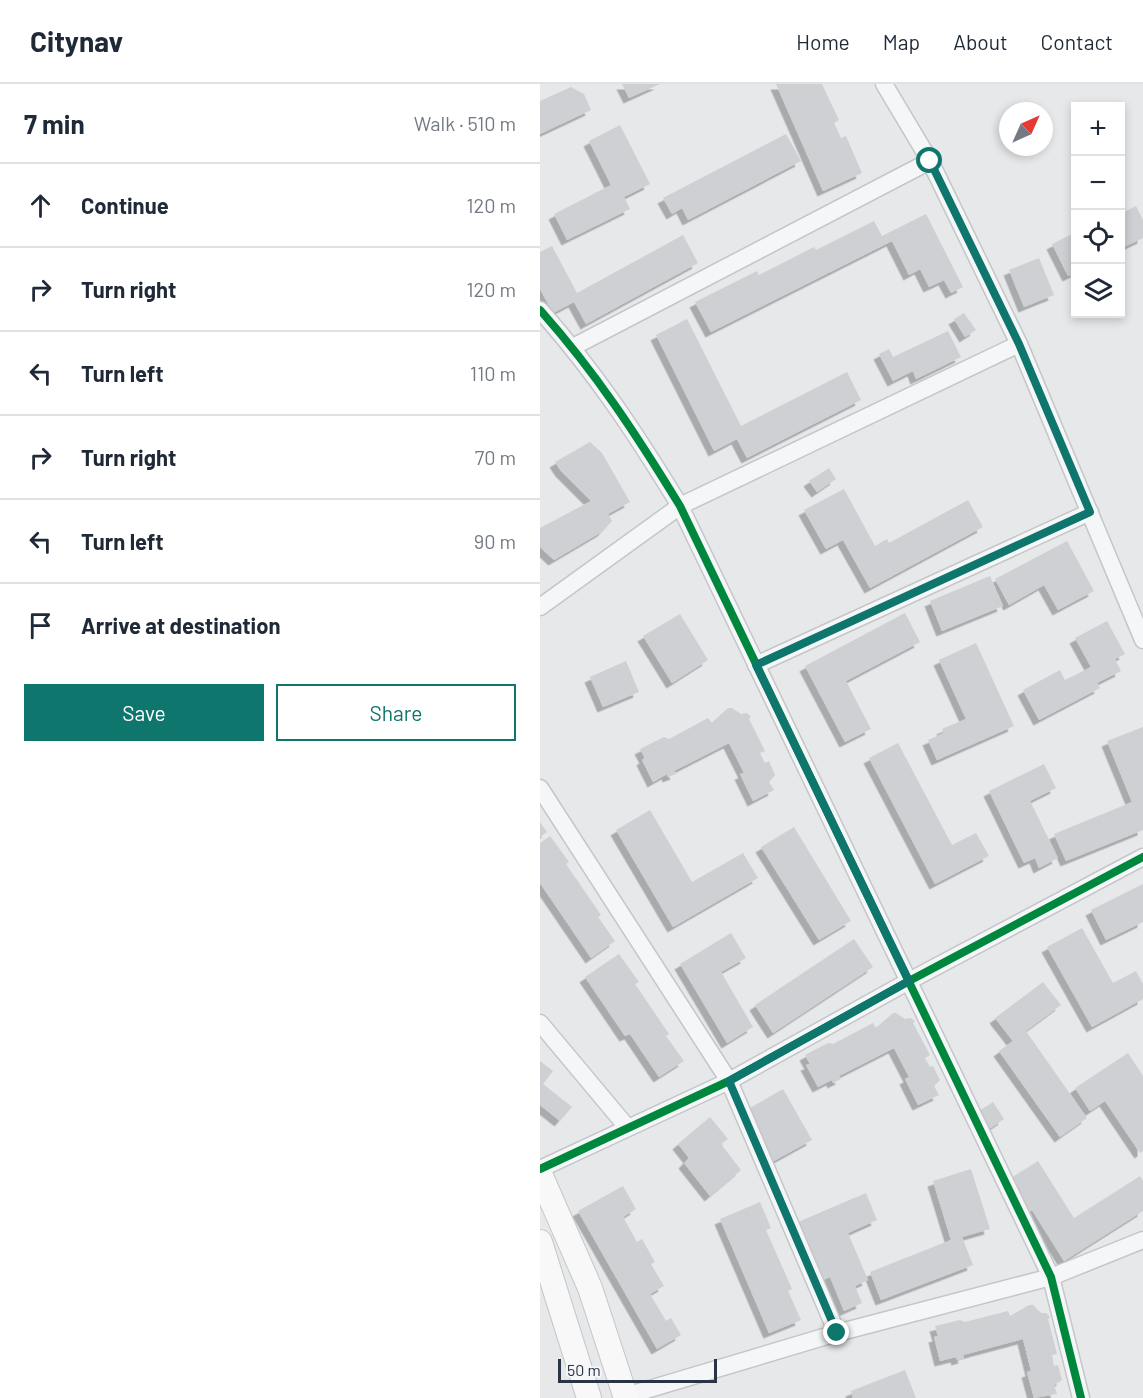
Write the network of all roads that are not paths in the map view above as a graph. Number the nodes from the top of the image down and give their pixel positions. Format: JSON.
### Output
{"nodes":[{"id":1,"x":884,"y":84,"type":"edge"},
{"id":2,"x":930,"y":161,"type":"junction"},
{"id":3,"x":540,"y":310,"type":"edge"},
{"id":4,"x":1019,"y":344,"type":"junction"},
{"id":5,"x":573,"y":347,"type":"junction"},
{"id":6,"x":680,"y":506,"type":"junction"},
{"id":7,"x":1090,"y":512,"type":"junction"},
{"id":8,"x":540,"y":607,"type":"edge"},
{"id":9,"x":1143,"y":640,"type":"edge"},
{"id":10,"x":756,"y":665,"type":"junction"},
{"id":11,"x":540,"y":788,"type":"edge"},
{"id":12,"x":1143,"y":857,"type":"edge"},
{"id":13,"x":909,"y":981,"type":"junction"},
{"id":14,"x":540,"y":1023,"type":"edge"},
{"id":15,"x":729,"y":1081,"type":"junction"},
{"id":16,"x":627,"y":1127,"type":"junction"},
{"id":17,"x":540,"y":1169,"type":"edge"},
{"id":18,"x":540,"y":1174,"type":"edge"},
{"id":19,"x":1143,"y":1240,"type":"edge"},
{"id":20,"x":540,"y":1242,"type":"edge"},
{"id":21,"x":1051,"y":1277,"type":"junction"},
{"id":22,"x":837,"y":1333,"type":"junction"},
{"id":23,"x":626,"y":1397,"type":"edge"},
{"id":24,"x":589,"y":1398,"type":"edge"},
{"id":25,"x":1081,"y":1398,"type":"edge"}],
"edges":[{"from":1,"to":2,"type":"street"},
{"from":2,"to":4,"type":"street"},
{"from":2,"to":5,"type":"street"},
{"from":3,"to":5,"type":"street"},
{"from":4,"to":6,"type":"street"},
{"from":4,"to":7,"type":"street"},
{"from":5,"to":6,"type":"street"},
{"from":6,"to":8,"type":"street"},
{"from":6,"to":10,"type":"street"},
{"from":7,"to":9,"type":"street"},
{"from":7,"to":10,"type":"street"},
{"from":10,"to":13,"type":"street"},
{"from":11,"to":15,"type":"street"},
{"from":12,"to":13,"type":"street"},
{"from":13,"to":15,"type":"street"},
{"from":13,"to":21,"type":"street"},
{"from":14,"to":16,"type":"street"},
{"from":15,"to":16,"type":"street"},
{"from":15,"to":22,"type":"street"},
{"from":16,"to":17,"type":"street"},
{"from":18,"to":23,"type":"street"},
{"from":19,"to":21,"type":"street"},
{"from":20,"to":24,"type":"street"},
{"from":21,"to":22,"type":"street"},
{"from":21,"to":25,"type":"street"},
{"from":22,"to":23,"type":"street"}]}
